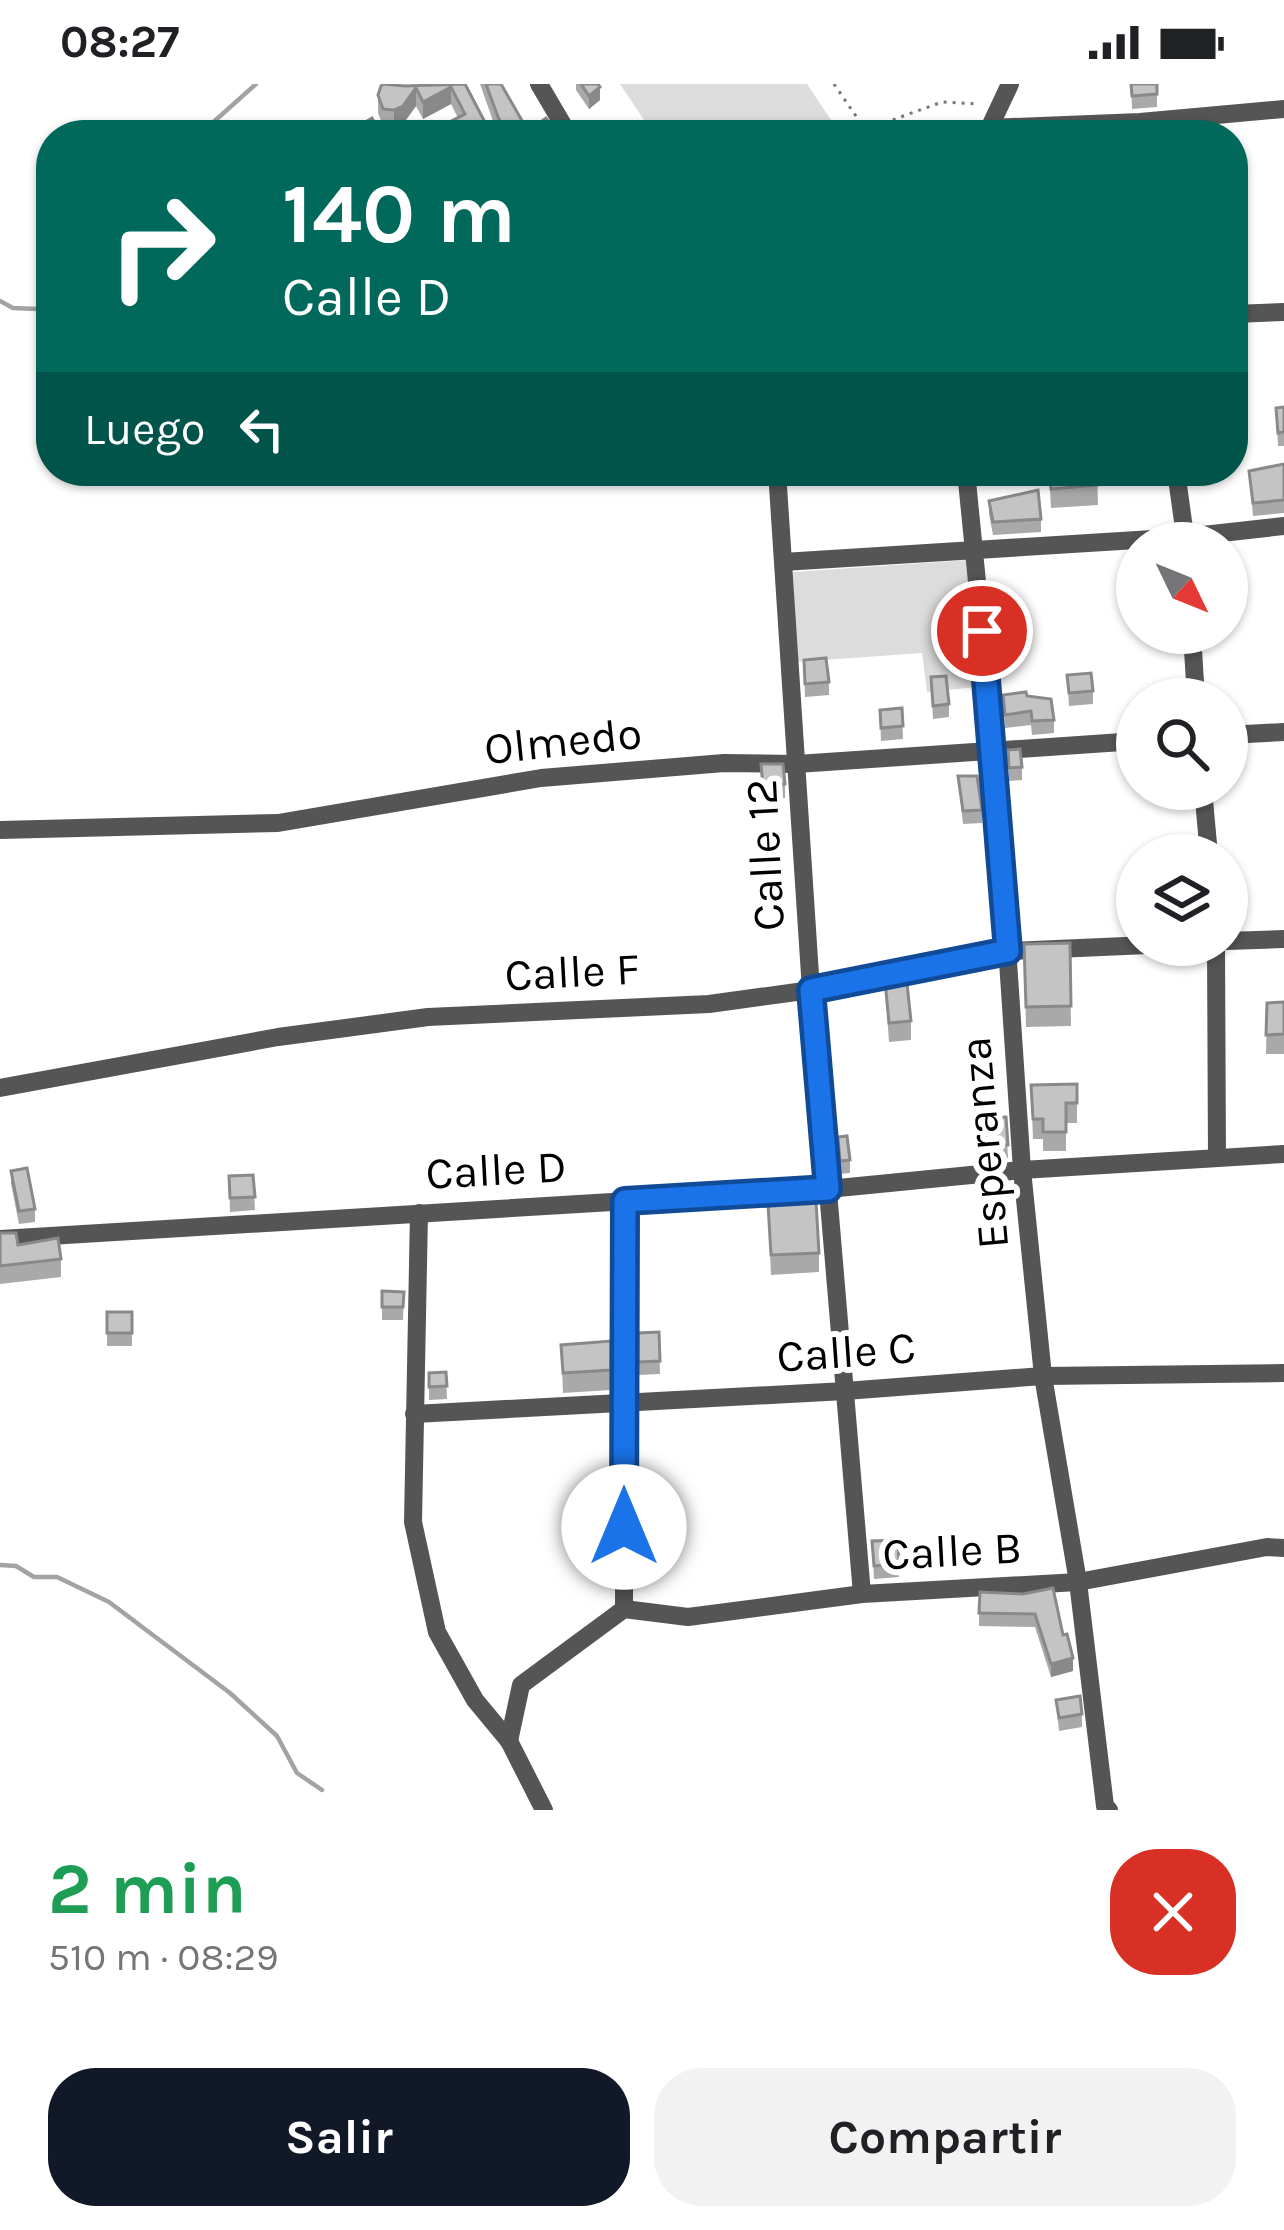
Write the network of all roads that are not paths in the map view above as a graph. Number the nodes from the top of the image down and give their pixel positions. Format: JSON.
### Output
{"nodes":[{"id":1,"x":539,"y":84,"type":"edge"},
{"id":2,"x":1010,"y":84,"type":"edge"},
{"id":3,"x":1284,"y":109,"type":"edge"},
{"id":4,"x":560,"y":120,"type":"edge"},
{"id":5,"x":993,"y":120,"type":"edge"},
{"id":6,"x":1205,"y":120,"type":"edge"},
{"id":7,"x":1284,"y":312,"type":"edge"},
{"id":8,"x":1248,"y":313,"type":"edge"},
{"id":9,"x":778,"y":486,"type":"edge"},
{"id":10,"x":967,"y":486,"type":"edge"},
{"id":11,"x":1178,"y":486,"type":"edge"},
{"id":12,"x":1183,"y":522,"type":"edge"},
{"id":13,"x":1284,"y":526,"type":"edge"},
{"id":14,"x":1248,"y":531,"type":"edge"},
{"id":15,"x":1116,"y":543,"type":"edge"},
{"id":16,"x":973,"y":550,"type":"junction"},
{"id":17,"x":783,"y":562,"type":"junction"},
{"id":18,"x":1284,"y":732,"type":"edge"},
{"id":19,"x":1248,"y":734,"type":"edge"},
{"id":20,"x":1116,"y":743,"type":"edge"},
{"id":21,"x":994,"y":753,"type":"junction"},
{"id":22,"x":797,"y":764,"type":"junction"},
{"id":23,"x":0,"y":830,"type":"edge"},
{"id":24,"x":1284,"y":939,"type":"edge"},
{"id":25,"x":1248,"y":940,"type":"edge"},
{"id":26,"x":1116,"y":946,"type":"edge"},
{"id":27,"x":1008,"y":951,"type":"junction"},
{"id":28,"x":1216,"y":966,"type":"edge"},
{"id":29,"x":811,"y":990,"type":"junction"},
{"id":30,"x":0,"y":1088,"type":"edge"},
{"id":31,"x":1284,"y":1154,"type":"edge"},
{"id":32,"x":1217,"y":1158,"type":"junction"},
{"id":33,"x":1022,"y":1170,"type":"junction"},
{"id":34,"x":828,"y":1189,"type":"junction"},
{"id":35,"x":625,"y":1201,"type":"junction"},
{"id":36,"x":419,"y":1213,"type":"junction"},
{"id":37,"x":0,"y":1239,"type":"edge"},
{"id":38,"x":1284,"y":1372,"type":"edge"},
{"id":39,"x":1043,"y":1376,"type":"junction"},
{"id":40,"x":844,"y":1391,"type":"junction"},
{"id":41,"x":624,"y":1403,"type":"junction"},
{"id":42,"x":414,"y":1414,"type":"junction"},
{"id":43,"x":1284,"y":1548,"type":"edge"},
{"id":44,"x":1078,"y":1582,"type":"junction"},
{"id":45,"x":862,"y":1594,"type":"junction"},
{"id":46,"x":624,"y":1610,"type":"junction"},
{"id":47,"x":509,"y":1741,"type":"junction"},
{"id":48,"x":1107,"y":1808,"type":"edge"},
{"id":49,"x":544,"y":1810,"type":"edge"}],
"edges":[{"from":1,"to":4,"type":"street"},
{"from":2,"to":5,"type":"street"},
{"from":3,"to":6,"type":"street"},
{"from":7,"to":8,"type":"street"},
{"from":9,"to":17,"type":"street","name":"Calle 12"},
{"from":10,"to":16,"type":"street","name":"Esperanza"},
{"from":11,"to":12,"type":"street"},
{"from":13,"to":14,"type":"street"},
{"from":15,"to":16,"type":"street"},
{"from":16,"to":17,"type":"street"},
{"from":16,"to":21,"type":"street","name":"Esperanza"},
{"from":17,"to":22,"type":"street","name":"Calle 12"},
{"from":18,"to":19,"type":"street"},
{"from":20,"to":21,"type":"street","name":"Olmedo"},
{"from":21,"to":22,"type":"street","name":"Olmedo"},
{"from":21,"to":27,"type":"street","name":"Esperanza"},
{"from":22,"to":23,"type":"street","name":"Olmedo"},
{"from":22,"to":29,"type":"street","name":"Calle 12"},
{"from":24,"to":25,"type":"street"},
{"from":26,"to":27,"type":"street","name":"Calle F"},
{"from":27,"to":29,"type":"street","name":"Calle F"},
{"from":27,"to":33,"type":"street","name":"Esperanza"},
{"from":28,"to":32,"type":"street"},
{"from":29,"to":30,"type":"street","name":"Calle F"},
{"from":29,"to":34,"type":"street","name":"Calle 12"},
{"from":31,"to":32,"type":"street","name":"Calle D"},
{"from":32,"to":33,"type":"street","name":"Calle D"},
{"from":33,"to":34,"type":"street","name":"Calle D"},
{"from":33,"to":39,"type":"street","name":"Esperanza"},
{"from":34,"to":35,"type":"street","name":"Calle D"},
{"from":34,"to":40,"type":"street","name":"Calle 12"},
{"from":35,"to":36,"type":"street","name":"Calle D"},
{"from":35,"to":41,"type":"street"},
{"from":36,"to":37,"type":"street","name":"Calle D"},
{"from":36,"to":42,"type":"street"},
{"from":38,"to":39,"type":"street","name":"Calle C"},
{"from":39,"to":40,"type":"street","name":"Calle C"},
{"from":39,"to":44,"type":"street","name":"Esperanza"},
{"from":40,"to":41,"type":"street","name":"Calle C"},
{"from":40,"to":45,"type":"street","name":"Calle 12"},
{"from":41,"to":42,"type":"street","name":"Calle C"},
{"from":41,"to":46,"type":"street"},
{"from":42,"to":47,"type":"street"},
{"from":43,"to":44,"type":"street","name":"Calle B"},
{"from":44,"to":45,"type":"street","name":"Calle B"},
{"from":44,"to":48,"type":"street","name":"Esperanza"},
{"from":45,"to":46,"type":"street","name":"Calle B"},
{"from":46,"to":47,"type":"street"},
{"from":47,"to":49,"type":"street"}]}
